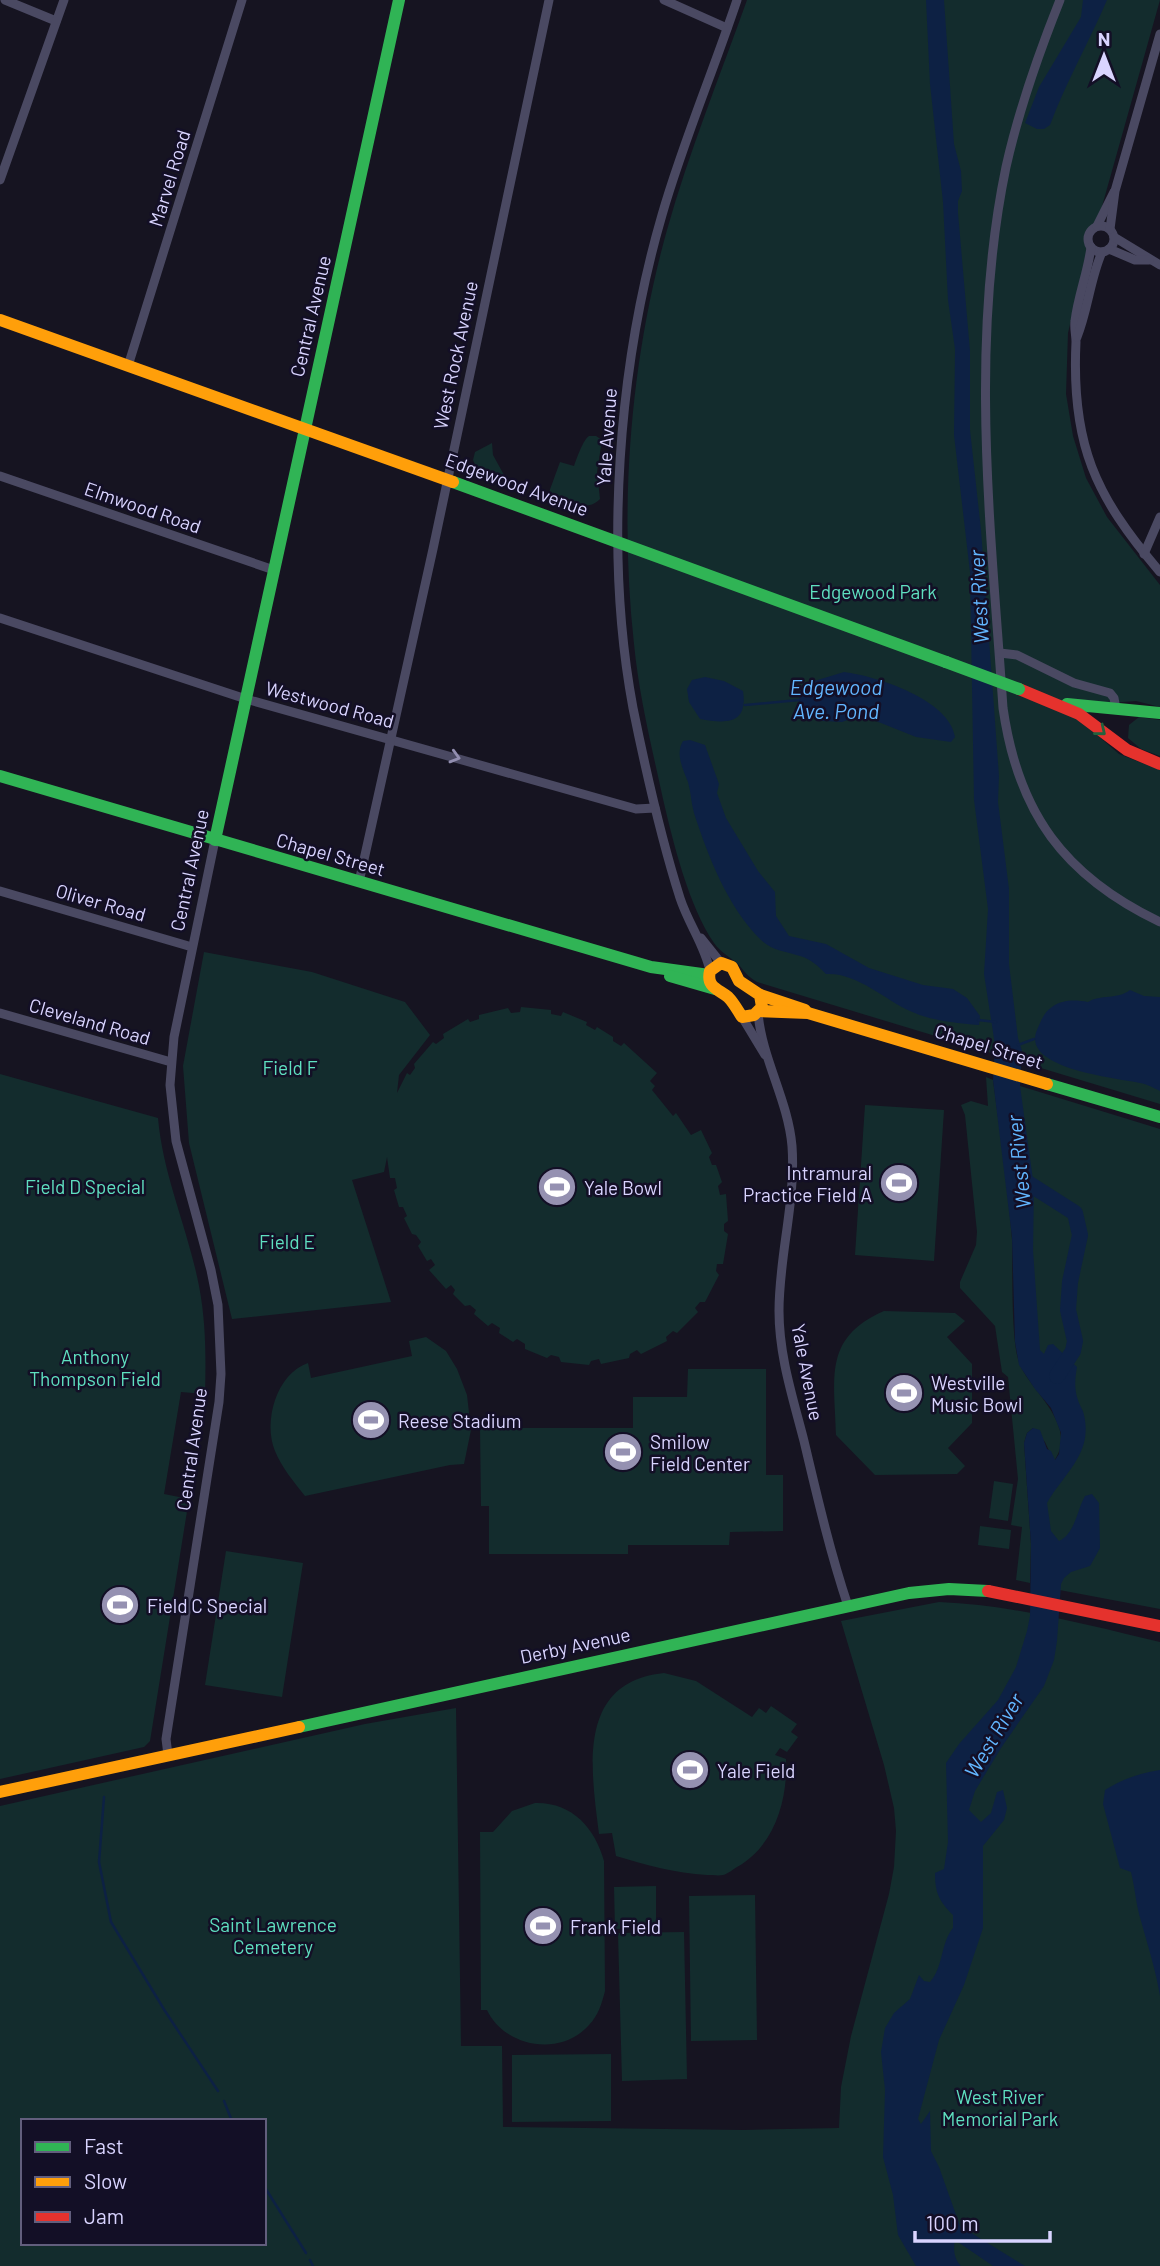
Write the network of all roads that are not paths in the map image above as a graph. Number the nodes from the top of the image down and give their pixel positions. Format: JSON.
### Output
{"nodes":[{"id":1,"x":5,"y":0,"type":"edge"},
{"id":2,"x":64,"y":0,"type":"edge"},
{"id":3,"x":242,"y":0,"type":"edge"},
{"id":4,"x":399,"y":0,"type":"edge"},
{"id":5,"x":549,"y":0,"type":"edge"},
{"id":6,"x":664,"y":0,"type":"edge"},
{"id":7,"x":737,"y":0,"type":"edge"},
{"id":8,"x":1060,"y":0,"type":"edge"},
{"id":9,"x":56,"y":21,"type":"junction"},
{"id":10,"x":727,"y":28,"type":"junction"},
{"id":11,"x":1160,"y":34,"type":"edge"},
{"id":12,"x":1157,"y":55,"type":"edge"},
{"id":13,"x":0,"y":180,"type":"edge"},
{"id":14,"x":1115,"y":191,"type":"junction"},
{"id":15,"x":1097,"y":226,"type":"junction"},
{"id":16,"x":1112,"y":233,"type":"junction"},
{"id":17,"x":1091,"y":247,"type":"junction"},
{"id":18,"x":1105,"y":250,"type":"junction"},
{"id":19,"x":1149,"y":260,"type":"junction"},
{"id":20,"x":1160,"y":265,"type":"edge"},
{"id":21,"x":0,"y":320,"type":"edge"},
{"id":22,"x":1076,"y":339,"type":"junction"},
{"id":23,"x":128,"y":366,"type":"junction"},
{"id":24,"x":304,"y":428,"type":"junction"},
{"id":25,"x":0,"y":476,"type":"edge"},
{"id":26,"x":446,"y":479,"type":"junction"},
{"id":27,"x":1160,"y":517,"type":"edge"},
{"id":28,"x":618,"y":541,"type":"junction"},
{"id":29,"x":1144,"y":554,"type":"junction"},
{"id":30,"x":274,"y":570,"type":"junction"},
{"id":31,"x":1160,"y":572,"type":"edge"},
{"id":32,"x":0,"y":618,"type":"edge"},
{"id":33,"x":1000,"y":653,"type":"junction"},
{"id":34,"x":1019,"y":688,"type":"junction"},
{"id":35,"x":246,"y":699,"type":"junction"},
{"id":36,"x":1116,"y":709,"type":"junction"},
{"id":37,"x":1160,"y":713,"type":"edge"},
{"id":38,"x":390,"y":738,"type":"junction"},
{"id":39,"x":1160,"y":764,"type":"edge"},
{"id":40,"x":0,"y":776,"type":"edge"},
{"id":41,"x":655,"y":808,"type":"junction"},
{"id":42,"x":215,"y":840,"type":"junction"},
{"id":43,"x":359,"y":882,"type":"junction"},
{"id":44,"x":0,"y":891,"type":"edge"},
{"id":45,"x":1160,"y":922,"type":"edge"},
{"id":46,"x":691,"y":926,"type":"junction"},
{"id":47,"x":192,"y":947,"type":"junction"},
{"id":48,"x":721,"y":963,"type":"junction"},
{"id":49,"x":650,"y":967,"type":"junction"},
{"id":50,"x":709,"y":973,"type":"junction"},
{"id":51,"x":715,"y":989,"type":"junction"},
{"id":52,"x":760,"y":995,"type":"junction"},
{"id":53,"x":759,"y":1012,"type":"junction"},
{"id":54,"x":0,"y":1013,"type":"edge"},
{"id":55,"x":808,"y":1013,"type":"junction"},
{"id":56,"x":743,"y":1017,"type":"junction"},
{"id":57,"x":769,"y":1059,"type":"junction"},
{"id":58,"x":171,"y":1062,"type":"junction"},
{"id":59,"x":1160,"y":1116,"type":"edge"},
{"id":60,"x":848,"y":1606,"type":"junction"},
{"id":61,"x":1160,"y":1626,"type":"edge"},
{"id":62,"x":168,"y":1755,"type":"junction"},
{"id":63,"x":0,"y":1791,"type":"edge"}],
"edges":[{"from":1,"to":9,"type":"street"},
{"from":2,"to":9,"type":"street"},
{"from":3,"to":23,"type":"street","name":"Marvel Road"},
{"from":4,"to":24,"type":"main road","name":"Central Avenue"},
{"from":5,"to":26,"type":"street","name":"West Rock Avenue"},
{"from":6,"to":10,"type":"street"},
{"from":7,"to":10,"type":"street","name":"Yale Avenue"},
{"from":8,"to":33,"type":"street"},
{"from":9,"to":13,"type":"street"},
{"from":10,"to":28,"type":"street","name":"Yale Avenue"},
{"from":11,"to":12,"type":"street"},
{"from":12,"to":14,"type":"street"},
{"from":14,"to":15,"type":"street"},
{"from":14,"to":16,"type":"street"},
{"from":15,"to":16,"type":"street"},
{"from":15,"to":17,"type":"street"},
{"from":16,"to":18,"type":"street"},
{"from":16,"to":19,"type":"street"},
{"from":17,"to":18,"type":"street"},
{"from":17,"to":22,"type":"street"},
{"from":18,"to":19,"type":"street"},
{"from":18,"to":22,"type":"street"},
{"from":19,"to":20,"type":"street"},
{"from":21,"to":23,"type":"main road","name":"Edgewood Avenue"},
{"from":22,"to":29,"type":"street"},
{"from":23,"to":24,"type":"main road","name":"Edgewood Avenue"},
{"from":24,"to":26,"type":"main road","name":"Edgewood Avenue"},
{"from":24,"to":30,"type":"main road","name":"Central Avenue"},
{"from":25,"to":30,"type":"street","name":"Elmwood Road"},
{"from":26,"to":28,"type":"main road","name":"Edgewood Avenue"},
{"from":26,"to":38,"type":"street","name":"West Rock Avenue"},
{"from":27,"to":29,"type":"street"},
{"from":28,"to":34,"type":"main road","name":"Edgewood Avenue","bridge":true},
{"from":28,"to":41,"type":"street","name":"Yale Avenue"},
{"from":29,"to":31,"type":"street"},
{"from":30,"to":35,"type":"main road","name":"Central Avenue"},
{"from":32,"to":35,"type":"street","name":"Westwood Road"},
{"from":33,"to":36,"type":"street"},
{"from":33,"to":45,"type":"street"},
{"from":34,"to":36,"type":"main road","name":"Edgewood Avenue"},
{"from":34,"to":39,"type":"main road","name":"Edgewood Avenue","one_way":true},
{"from":35,"to":38,"type":"street","name":"Westwood Road"},
{"from":35,"to":42,"type":"main road","name":"Central Avenue"},
{"from":36,"to":37,"type":"main road","name":"Edgewood Avenue"},
{"from":38,"to":41,"type":"street","name":"Westwood Road","one_way":true},
{"from":38,"to":43,"type":"street","name":"West Rock Avenue"},
{"from":40,"to":42,"type":"main road","name":"Chapel Street"},
{"from":41,"to":46,"type":"street","name":"Yale Avenue"},
{"from":42,"to":43,"type":"main road","name":"Chapel Street"},
{"from":42,"to":47,"type":"street","name":"Central Avenue"},
{"from":43,"to":49,"type":"main road","name":"Chapel Street"},
{"from":44,"to":47,"type":"street","name":"Oliver Road"},
{"from":46,"to":48,"type":"street","name":"Yale Avenue"},
{"from":46,"to":50,"type":"street","name":"Yale Avenue"},
{"from":47,"to":58,"type":"street","name":"Central Avenue"},
{"from":48,"to":50,"type":"main road"},
{"from":48,"to":52,"type":"main road"},
{"from":49,"to":50,"type":"main road","name":"Chapel Street"},
{"from":49,"to":51,"type":"main road","name":"Chapel Street"},
{"from":50,"to":51,"type":"main road"},
{"from":51,"to":56,"type":"main road"},
{"from":52,"to":53,"type":"main road"},
{"from":52,"to":55,"type":"main road","name":"Chapel Street"},
{"from":53,"to":55,"type":"main road","name":"Chapel Street"},
{"from":53,"to":56,"type":"main road","name":"Chapel Street"},
{"from":53,"to":57,"type":"street","name":"Yale Avenue"},
{"from":54,"to":58,"type":"street","name":"Cleveland Road"},
{"from":55,"to":59,"type":"main road","name":"Chapel Street"},
{"from":56,"to":57,"type":"street","name":"Yale Avenue"},
{"from":57,"to":60,"type":"street","name":"Yale Avenue"},
{"from":58,"to":62,"type":"street","name":"Central Avenue"},
{"from":60,"to":61,"type":"main road","name":"Derby Avenue"},
{"from":60,"to":62,"type":"main road","name":"Derby Avenue"},
{"from":62,"to":63,"type":"main road","name":"Derby Avenue"}]}
